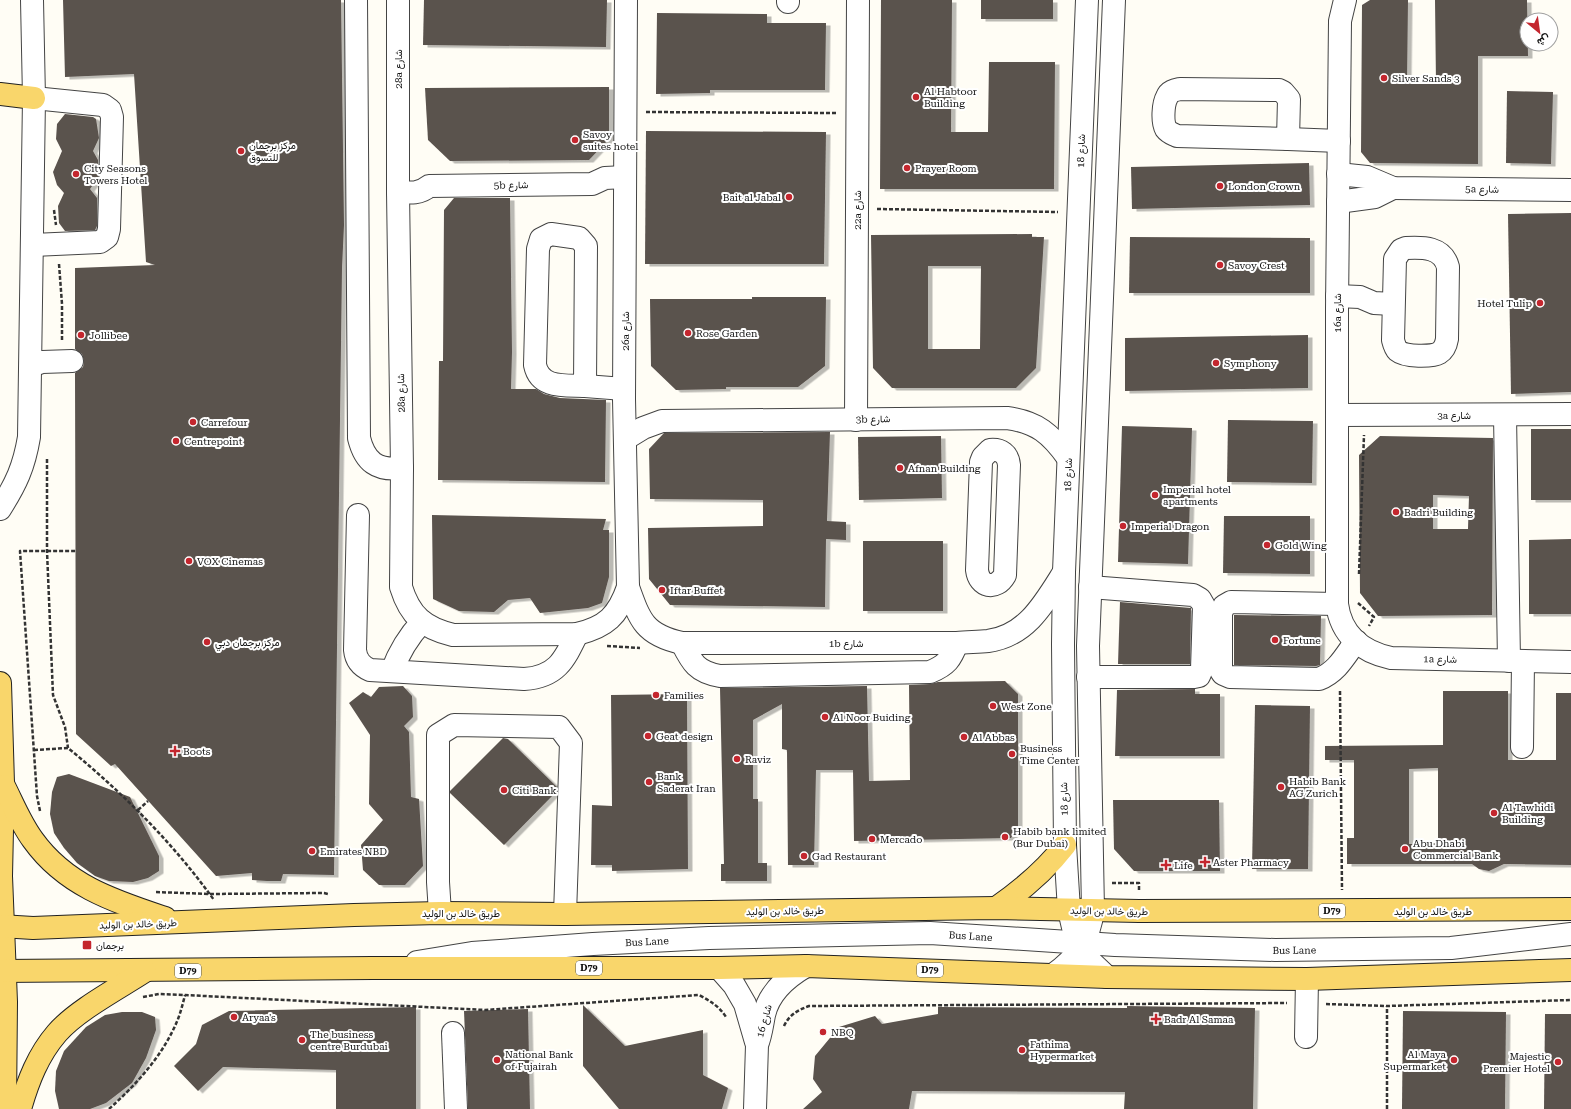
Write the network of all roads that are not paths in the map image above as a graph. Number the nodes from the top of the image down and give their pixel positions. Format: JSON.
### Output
{"nodes":[{"id":1,"x":32,"y":0,"type":"edge"},
{"id":2,"x":356,"y":0,"type":"edge"},
{"id":3,"x":398,"y":0,"type":"edge"},
{"id":4,"x":626,"y":0,"type":"edge"},
{"id":5,"x":858,"y":0,"type":"edge"},
{"id":6,"x":1087,"y":0,"type":"edge"},
{"id":7,"x":1114,"y":0,"type":"edge"},
{"id":8,"x":1333,"y":0,"type":"edge"},
{"id":9,"x":1345,"y":0,"type":"edge"},
{"id":10,"x":1340,"y":21,"type":"junction"},
{"id":11,"x":0,"y":94,"type":"edge"},
{"id":12,"x":34,"y":98,"type":"junction"},
{"id":13,"x":1288,"y":139,"type":"junction"},
{"id":14,"x":1339,"y":141,"type":"junction"},
{"id":15,"x":1338,"y":174,"type":"junction"},
{"id":16,"x":625,"y":183,"type":"junction"},
{"id":17,"x":398,"y":184,"type":"junction"},
{"id":18,"x":1393,"y":188,"type":"junction"},
{"id":19,"x":1571,"y":190,"type":"edge"},
{"id":20,"x":1338,"y":202,"type":"junction"},
{"id":21,"x":33,"y":245,"type":"junction"},
{"id":22,"x":1337,"y":302,"type":"junction"},
{"id":23,"x":1384,"y":303,"type":"junction"},
{"id":24,"x":72,"y":361,"type":"dead end"},
{"id":25,"x":31,"y":366,"type":"junction"},
{"id":26,"x":585,"y":386,"type":"junction"},
{"id":27,"x":624,"y":394,"type":"junction"},
{"id":28,"x":1571,"y":414,"type":"edge"},
{"id":29,"x":1337,"y":415,"type":"junction"},
{"id":30,"x":1504,"y":415,"type":"junction"},
{"id":31,"x":992,"y":418,"type":"junction"},
{"id":32,"x":856,"y":420,"type":"junction"},
{"id":33,"x":662,"y":421,"type":"junction"},
{"id":34,"x":625,"y":439,"type":"junction"},
{"id":35,"x":990,"y":450,"type":"junction"},
{"id":36,"x":1068,"y":458,"type":"junction"},
{"id":37,"x":402,"y":468,"type":"junction"},
{"id":38,"x":0,"y":509,"type":"edge"},
{"id":39,"x":358,"y":515,"type":"dead end"},
{"id":40,"x":1064,"y":572,"type":"junction"},
{"id":41,"x":628,"y":587,"type":"junction"},
{"id":42,"x":1090,"y":587,"type":"junction"},
{"id":43,"x":1337,"y":604,"type":"junction"},
{"id":44,"x":422,"y":622,"type":"junction"},
{"id":45,"x":584,"y":632,"type":"junction"},
{"id":46,"x":673,"y":641,"type":"junction"},
{"id":47,"x":1356,"y":641,"type":"junction"},
{"id":48,"x":957,"y":643,"type":"junction"},
{"id":49,"x":1516,"y":661,"type":"junction"},
{"id":50,"x":1571,"y":662,"type":"edge"},
{"id":51,"x":392,"y":671,"type":"junction"},
{"id":52,"x":1088,"y":677,"type":"junction"},
{"id":53,"x":0,"y":684,"type":"edge"},
{"id":54,"x":1522,"y":747,"type":"dead end"},
{"id":55,"x":3,"y":783,"type":"junction"},
{"id":56,"x":1065,"y":845,"type":"junction"},
{"id":57,"x":996,"y":908,"type":"junction"},
{"id":58,"x":1069,"y":910,"type":"junction"},
{"id":59,"x":1093,"y":910,"type":"junction"},
{"id":60,"x":1571,"y":910,"type":"edge"},
{"id":61,"x":769,"y":911,"type":"junction"},
{"id":62,"x":440,"y":913,"type":"junction"},
{"id":63,"x":565,"y":914,"type":"junction"},
{"id":64,"x":178,"y":922,"type":"junction"},
{"id":65,"x":1,"y":926,"type":"edge"},
{"id":66,"x":930,"y":933,"type":"junction"},
{"id":67,"x":1571,"y":934,"type":"edge"},
{"id":68,"x":1081,"y":945,"type":"junction"},
{"id":69,"x":806,"y":966,"type":"junction"},
{"id":70,"x":372,"y":968,"type":"junction"},
{"id":71,"x":718,"y":968,"type":"junction"},
{"id":72,"x":1571,"y":970,"type":"edge"},
{"id":73,"x":2,"y":971,"type":"edge"},
{"id":74,"x":145,"y":971,"type":"junction"},
{"id":75,"x":1053,"y":975,"type":"junction"},
{"id":76,"x":1107,"y":977,"type":"junction"},
{"id":77,"x":1307,"y":979,"type":"junction"},
{"id":78,"x":453,"y":1033,"type":"dead end"},
{"id":79,"x":1306,"y":1037,"type":"dead end"},
{"id":80,"x":759,"y":1040,"type":"junction"},
{"id":81,"x":5,"y":1109,"type":"edge"},
{"id":82,"x":20,"y":1109,"type":"edge"},
{"id":83,"x":456,"y":1109,"type":"edge"},
{"id":84,"x":755,"y":1109,"type":"edge"}],
"edges":[{"from":1,"to":12,"type":"street"},
{"from":2,"to":37,"type":"street"},
{"from":3,"to":17,"type":"street","name":"28a شارع"},
{"from":4,"to":16,"type":"street","name":"26a شارع"},
{"from":5,"to":32,"type":"street","name":"22a شارع"},
{"from":6,"to":36,"type":"street","name":"شارع 18"},
{"from":7,"to":42,"type":"street"},
{"from":8,"to":10,"type":"street","name":"16a شارع"},
{"from":9,"to":10,"type":"street","name":"16a شارع"},
{"from":10,"to":14,"type":"street","name":"16a شارع"},
{"from":11,"to":12,"type":"main road"},
{"from":12,"to":21,"type":"street"},
{"from":12,"to":21,"type":"street"},
{"from":13,"to":13,"type":"street"},
{"from":13,"to":14,"type":"street"},
{"from":14,"to":15,"type":"street","name":"16a شارع"},
{"from":15,"to":18,"type":"street","name":"5a شارع"},
{"from":15,"to":20,"type":"street","name":"16a شارع"},
{"from":16,"to":17,"type":"street","name":"5b شارع"},
{"from":16,"to":27,"type":"street","name":"26a شارع"},
{"from":17,"to":37,"type":"street","name":"28a شارع"},
{"from":18,"to":19,"type":"street","name":"5a شارع"},
{"from":18,"to":20,"type":"street","name":"5a شارع"},
{"from":20,"to":22,"type":"street","name":"16a شارع"},
{"from":21,"to":25,"type":"street"},
{"from":22,"to":23,"type":"street"},
{"from":22,"to":29,"type":"street","name":"16a شارع"},
{"from":23,"to":23,"type":"street"},
{"from":24,"to":25,"type":"street"},
{"from":25,"to":38,"type":"street"},
{"from":26,"to":26,"type":"street"},
{"from":26,"to":27,"type":"street"},
{"from":27,"to":33,"type":"street","name":"3b شارع"},
{"from":27,"to":34,"type":"street","name":"26a شارع"},
{"from":28,"to":30,"type":"street","name":"3a شارع"},
{"from":29,"to":30,"type":"street","name":"3a شارع"},
{"from":29,"to":43,"type":"street","name":"16a شارع"},
{"from":30,"to":49,"type":"street"},
{"from":31,"to":32,"type":"street","name":"3b شارع"},
{"from":31,"to":35,"type":"street"},
{"from":31,"to":36,"type":"street","name":"3b شارع"},
{"from":32,"to":33,"type":"street","name":"3b شارع"},
{"from":33,"to":34,"type":"street","name":"3b شارع"},
{"from":34,"to":41,"type":"street","name":"26a شارع"},
{"from":35,"to":35,"type":"street"},
{"from":36,"to":40,"type":"street","name":"شارع 18"},
{"from":37,"to":44,"type":"street","name":"28a شارع"},
{"from":39,"to":51,"type":"street"},
{"from":40,"to":48,"type":"street","name":"1b شارع"},
{"from":40,"to":56,"type":"street","name":"شارع 18"},
{"from":41,"to":45,"type":"street","name":"26a شارع"},
{"from":41,"to":46,"type":"street"},
{"from":42,"to":52,"type":"street"},
{"from":42,"to":52,"type":"street"},
{"from":43,"to":47,"type":"street","name":"1a شارع"},
{"from":43,"to":47,"type":"street"},
{"from":44,"to":45,"type":"street","name":"28a شارع"},
{"from":44,"to":51,"type":"street"},
{"from":45,"to":51,"type":"street"},
{"from":46,"to":48,"type":"street","name":"1b شارع"},
{"from":46,"to":48,"type":"street"},
{"from":47,"to":49,"type":"street","name":"1a شارع"},
{"from":49,"to":50,"type":"street","name":"1a شارع"},
{"from":49,"to":54,"type":"street"},
{"from":52,"to":59,"type":"street"},
{"from":53,"to":55,"type":"main road"},
{"from":55,"to":64,"type":"main road"},
{"from":55,"to":65,"type":"main road"},
{"from":56,"to":57,"type":"main road"},
{"from":56,"to":58,"type":"street","name":"شارع 18"},
{"from":57,"to":58,"type":"main road","name":"طريق خالد بن الوليد","number":"D79"},
{"from":57,"to":61,"type":"main road","name":"طريق خالد بن الوليد","number":"D79"},
{"from":58,"to":59,"type":"main road","name":"طريق خالد بن الوليد","number":"D79"},
{"from":58,"to":68,"type":"street","name":"شارع 18"},
{"from":59,"to":60,"type":"main road","name":"طريق خالد بن الوليد","number":"D79"},
{"from":59,"to":68,"type":"street"},
{"from":61,"to":63,"type":"main road","name":"طريق خالد بن الوليد","number":"D79"},
{"from":61,"to":66,"type":"street"},
{"from":62,"to":63,"type":"main road","name":"طريق خالد بن الوليد","number":"D79"},
{"from":62,"to":63,"type":"street"},
{"from":62,"to":64,"type":"main road","name":"طريق خالد بن الوليد","number":"D79"},
{"from":64,"to":65,"type":"main road","name":"طريق خالد بن الوليد","number":"D79"},
{"from":65,"to":73,"type":"main road"},
{"from":66,"to":68,"type":"street","name":"Bus Lane"},
{"from":66,"to":70,"type":"street","name":"Bus Lane"},
{"from":67,"to":68,"type":"street","name":"Bus Lane"},
{"from":68,"to":75,"type":"street"},
{"from":68,"to":76,"type":"street","name":"شارع 18"},
{"from":69,"to":71,"type":"main road","number":"D79"},
{"from":69,"to":75,"type":"main road","number":"D79"},
{"from":69,"to":80,"type":"street","name":"شارع 16"},
{"from":70,"to":71,"type":"main road","number":"D79"},
{"from":70,"to":74,"type":"main road","number":"D79"},
{"from":71,"to":80,"type":"street","name":"شارع 16"},
{"from":72,"to":77,"type":"main road","number":"D79"},
{"from":73,"to":74,"type":"main road","number":"D79"},
{"from":73,"to":81,"type":"main road"},
{"from":74,"to":82,"type":"main road"},
{"from":75,"to":76,"type":"main road","number":"D79"},
{"from":76,"to":77,"type":"main road","number":"D79"},
{"from":77,"to":79,"type":"street"},
{"from":78,"to":83,"type":"street"},
{"from":80,"to":84,"type":"street","name":"شارع 16"}]}
